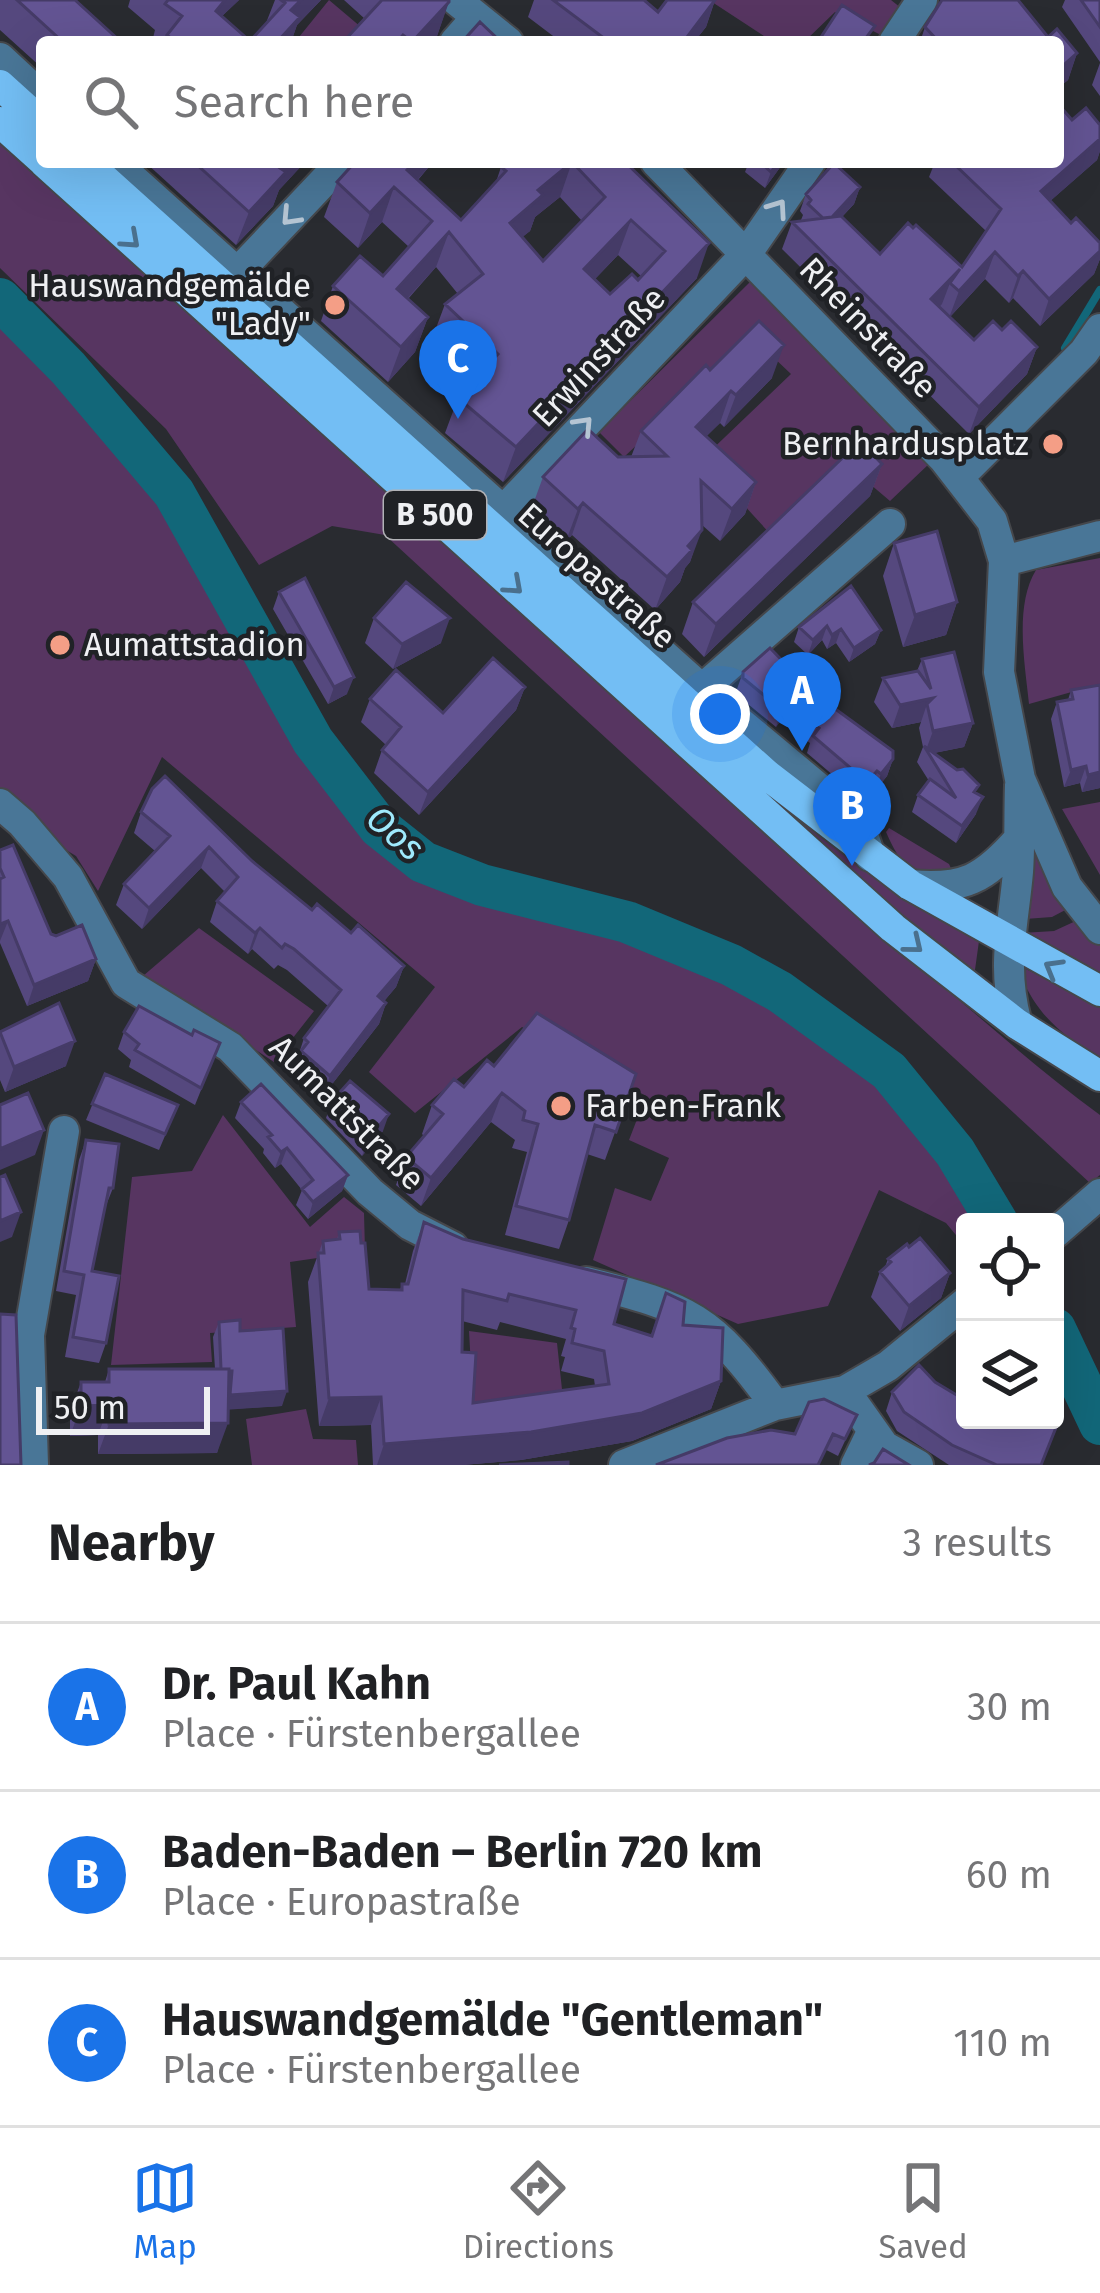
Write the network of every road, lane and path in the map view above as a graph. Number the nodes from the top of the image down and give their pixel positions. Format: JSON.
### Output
{"nodes":[{"id":1,"x":915,"y":3,"type":"edge"},
{"id":2,"x":466,"y":9,"type":"edge"},
{"id":3,"x":500,"y":36,"type":"edge"},
{"id":4,"x":897,"y":36,"type":"edge"},
{"id":5,"x":0,"y":58,"type":"edge"},
{"id":6,"x":0,"y":85,"type":"edge"},
{"id":7,"x":36,"y":91,"type":"edge"},
{"id":8,"x":36,"y":118,"type":"edge"},
{"id":9,"x":0,"y":122,"type":"edge"},
{"id":10,"x":36,"y":155,"type":"edge"},
{"id":11,"x":51,"y":168,"type":"edge"},
{"id":12,"x":92,"y":168,"type":"edge"},
{"id":13,"x":121,"y":168,"type":"edge"},
{"id":14,"x":336,"y":168,"type":"edge"},
{"id":15,"x":662,"y":168,"type":"edge"},
{"id":16,"x":806,"y":168,"type":"edge"},
{"id":17,"x":747,"y":253,"type":"junction"},
{"id":18,"x":238,"y":272,"type":"junction"},
{"id":19,"x":1100,"y":329,"type":"edge"},
{"id":20,"x":960,"y":476,"type":"junction"},
{"id":21,"x":504,"y":510,"type":"junction"},
{"id":22,"x":890,"y":524,"type":"dead end"},
{"id":23,"x":1100,"y":536,"type":"edge"},
{"id":24,"x":1004,"y":561,"type":"junction"},
{"id":25,"x":702,"y":689,"type":"junction"},
{"id":26,"x":1020,"y":779,"type":"junction"},
{"id":27,"x":0,"y":804,"type":"edge"},
{"id":28,"x":1019,"y":839,"type":"junction"},
{"id":29,"x":870,"y":856,"type":"junction"},
{"id":30,"x":910,"y":885,"type":"junction"},
{"id":31,"x":1100,"y":929,"type":"edge"},
{"id":32,"x":1007,"y":942,"type":"junction"},
{"id":33,"x":1100,"y":991,"type":"edge"},
{"id":34,"x":1017,"y":1024,"type":"junction"},
{"id":35,"x":1100,"y":1077,"type":"edge"},
{"id":36,"x":64,"y":1131,"type":"dead end"},
{"id":37,"x":1100,"y":1194,"type":"edge"},
{"id":38,"x":1064,"y":1225,"type":"edge"},
{"id":39,"x":479,"y":1254,"type":"edge"},
{"id":40,"x":565,"y":1276,"type":"edge"},
{"id":41,"x":956,"y":1310,"type":"edge"},
{"id":42,"x":844,"y":1391,"type":"junction"},
{"id":43,"x":775,"y":1405,"type":"junction"},
{"id":44,"x":872,"y":1432,"type":"junction"},
{"id":45,"x":33,"y":1465,"type":"edge"},
{"id":46,"x":624,"y":1465,"type":"edge"},
{"id":47,"x":856,"y":1465,"type":"edge"},
{"id":48,"x":918,"y":1465,"type":"edge"}],
"edges":[{"from":1,"to":4,"type":"street"},
{"from":2,"to":3,"type":"street"},
{"from":5,"to":7,"type":"street"},
{"from":6,"to":8,"type":"main road"},
{"from":9,"to":10,"type":"main road","name":"Europastraße","number":"B 500"},
{"from":11,"to":34,"type":"main road","name":"Europastraße","number":"B 500","one_way":true},
{"from":12,"to":29,"type":"main road","name":"Europastraße","number":"B 500"},
{"from":13,"to":18,"type":"street"},
{"from":14,"to":18,"type":"street","one_way":true},
{"from":15,"to":17,"type":"street","name":"Rheinstraße"},
{"from":17,"to":16,"type":"street","name":"Erwinstraße","one_way":true},
{"from":17,"to":20,"type":"street","name":"Rheinstraße"},
{"from":21,"to":17,"type":"street","name":"Erwinstraße","one_way":true},
{"from":18,"to":21,"type":"street"},
{"from":19,"to":20,"type":"street"},
{"from":20,"to":24,"type":"street","name":"Rheinstraße"},
{"from":21,"to":25,"type":"street"},
{"from":22,"to":25,"type":"street"},
{"from":23,"to":24,"type":"street"},
{"from":24,"to":26,"type":"street"},
{"from":25,"to":29,"type":"street"},
{"from":26,"to":28,"type":"street"},
{"from":26,"to":31,"type":"street"},
{"from":27,"to":39,"type":"street","name":"Aumattstraße"},
{"from":28,"to":30,"type":"street"},
{"from":28,"to":32,"type":"street"},
{"from":29,"to":30,"type":"main road","name":"Europastraße","number":"B 500"},
{"from":30,"to":32,"type":"main road","name":"Europastraße","number":"B 500"},
{"from":33,"to":32,"type":"main road","name":"Europastraße","number":"B 500","one_way":true},
{"from":32,"to":34,"type":"street"},
{"from":34,"to":35,"type":"main road","number":"B 500"},
{"from":36,"to":45,"type":"street"},
{"from":37,"to":38,"type":"street"},
{"from":40,"to":43,"type":"street"},
{"from":41,"to":42,"type":"street"},
{"from":42,"to":43,"type":"street"},
{"from":42,"to":44,"type":"street"},
{"from":43,"to":46,"type":"street"},
{"from":44,"to":47,"type":"street"},
{"from":44,"to":48,"type":"street"}]}
